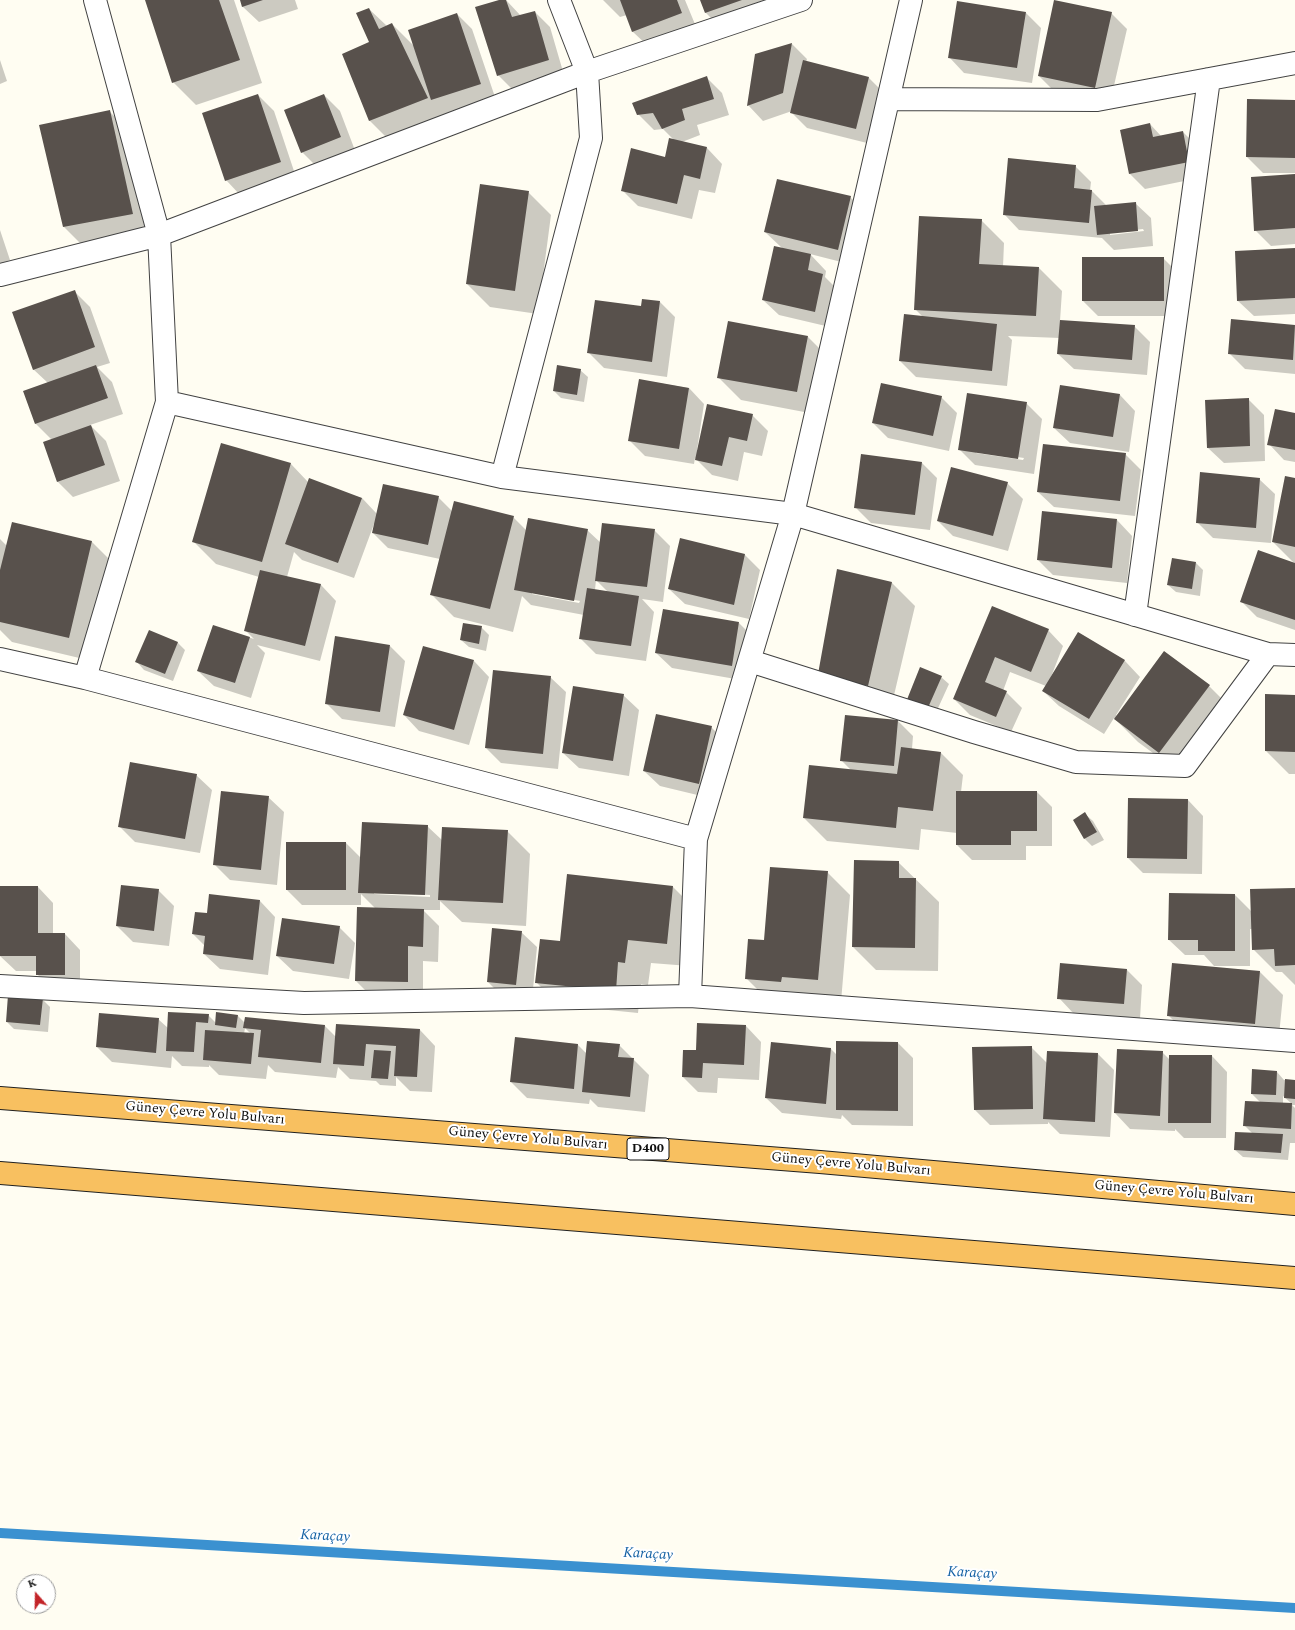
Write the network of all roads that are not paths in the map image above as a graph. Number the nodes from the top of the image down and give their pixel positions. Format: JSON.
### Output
{"nodes":[{"id":1,"x":95,"y":0,"type":"edge"},
{"id":2,"x":559,"y":0,"type":"edge"},
{"id":3,"x":801,"y":0,"type":"edge"},
{"id":4,"x":911,"y":0,"type":"edge"},
{"id":5,"x":1295,"y":63,"type":"edge"},
{"id":6,"x":587,"y":72,"type":"junction"},
{"id":7,"x":1209,"y":79,"type":"junction"},
{"id":8,"x":888,"y":99,"type":"junction"},
{"id":9,"x":159,"y":235,"type":"junction"},
{"id":10,"x":0,"y":275,"type":"edge"},
{"id":11,"x":167,"y":402,"type":"junction"},
{"id":12,"x":502,"y":476,"type":"junction"},
{"id":13,"x":794,"y":514,"type":"junction"},
{"id":14,"x":1135,"y":615,"type":"junction"},
{"id":15,"x":1268,"y":654,"type":"junction"},
{"id":16,"x":1295,"y":655,"type":"edge"},
{"id":17,"x":0,"y":659,"type":"edge"},
{"id":18,"x":750,"y":661,"type":"junction"},
{"id":19,"x":85,"y":678,"type":"junction"},
{"id":20,"x":696,"y":839,"type":"junction"},
{"id":21,"x":0,"y":986,"type":"edge"},
{"id":22,"x":690,"y":996,"type":"junction"},
{"id":23,"x":1295,"y":1041,"type":"edge"},
{"id":24,"x":0,"y":1098,"type":"edge"},
{"id":25,"x":0,"y":1173,"type":"edge"},
{"id":26,"x":1295,"y":1204,"type":"edge"},
{"id":27,"x":1295,"y":1278,"type":"edge"}],
"edges":[{"from":1,"to":9,"type":"street"},
{"from":2,"to":6,"type":"street"},
{"from":3,"to":6,"type":"street"},
{"from":4,"to":8,"type":"street"},
{"from":5,"to":7,"type":"street"},
{"from":6,"to":9,"type":"street"},
{"from":6,"to":12,"type":"street"},
{"from":7,"to":8,"type":"street"},
{"from":7,"to":14,"type":"street"},
{"from":8,"to":13,"type":"street"},
{"from":9,"to":10,"type":"street"},
{"from":9,"to":11,"type":"street"},
{"from":11,"to":12,"type":"street"},
{"from":11,"to":19,"type":"street"},
{"from":12,"to":13,"type":"street"},
{"from":13,"to":14,"type":"street"},
{"from":13,"to":18,"type":"street"},
{"from":14,"to":15,"type":"street"},
{"from":15,"to":16,"type":"street"},
{"from":15,"to":18,"type":"street"},
{"from":17,"to":19,"type":"street"},
{"from":18,"to":20,"type":"street"},
{"from":19,"to":20,"type":"street"},
{"from":20,"to":22,"type":"street"},
{"from":21,"to":22,"type":"street"},
{"from":22,"to":23,"type":"street"},
{"from":24,"to":26,"type":"highway","name":"Güney Çevre Yolu Bulvarı","number":"D400"},
{"from":25,"to":27,"type":"highway"}]}
